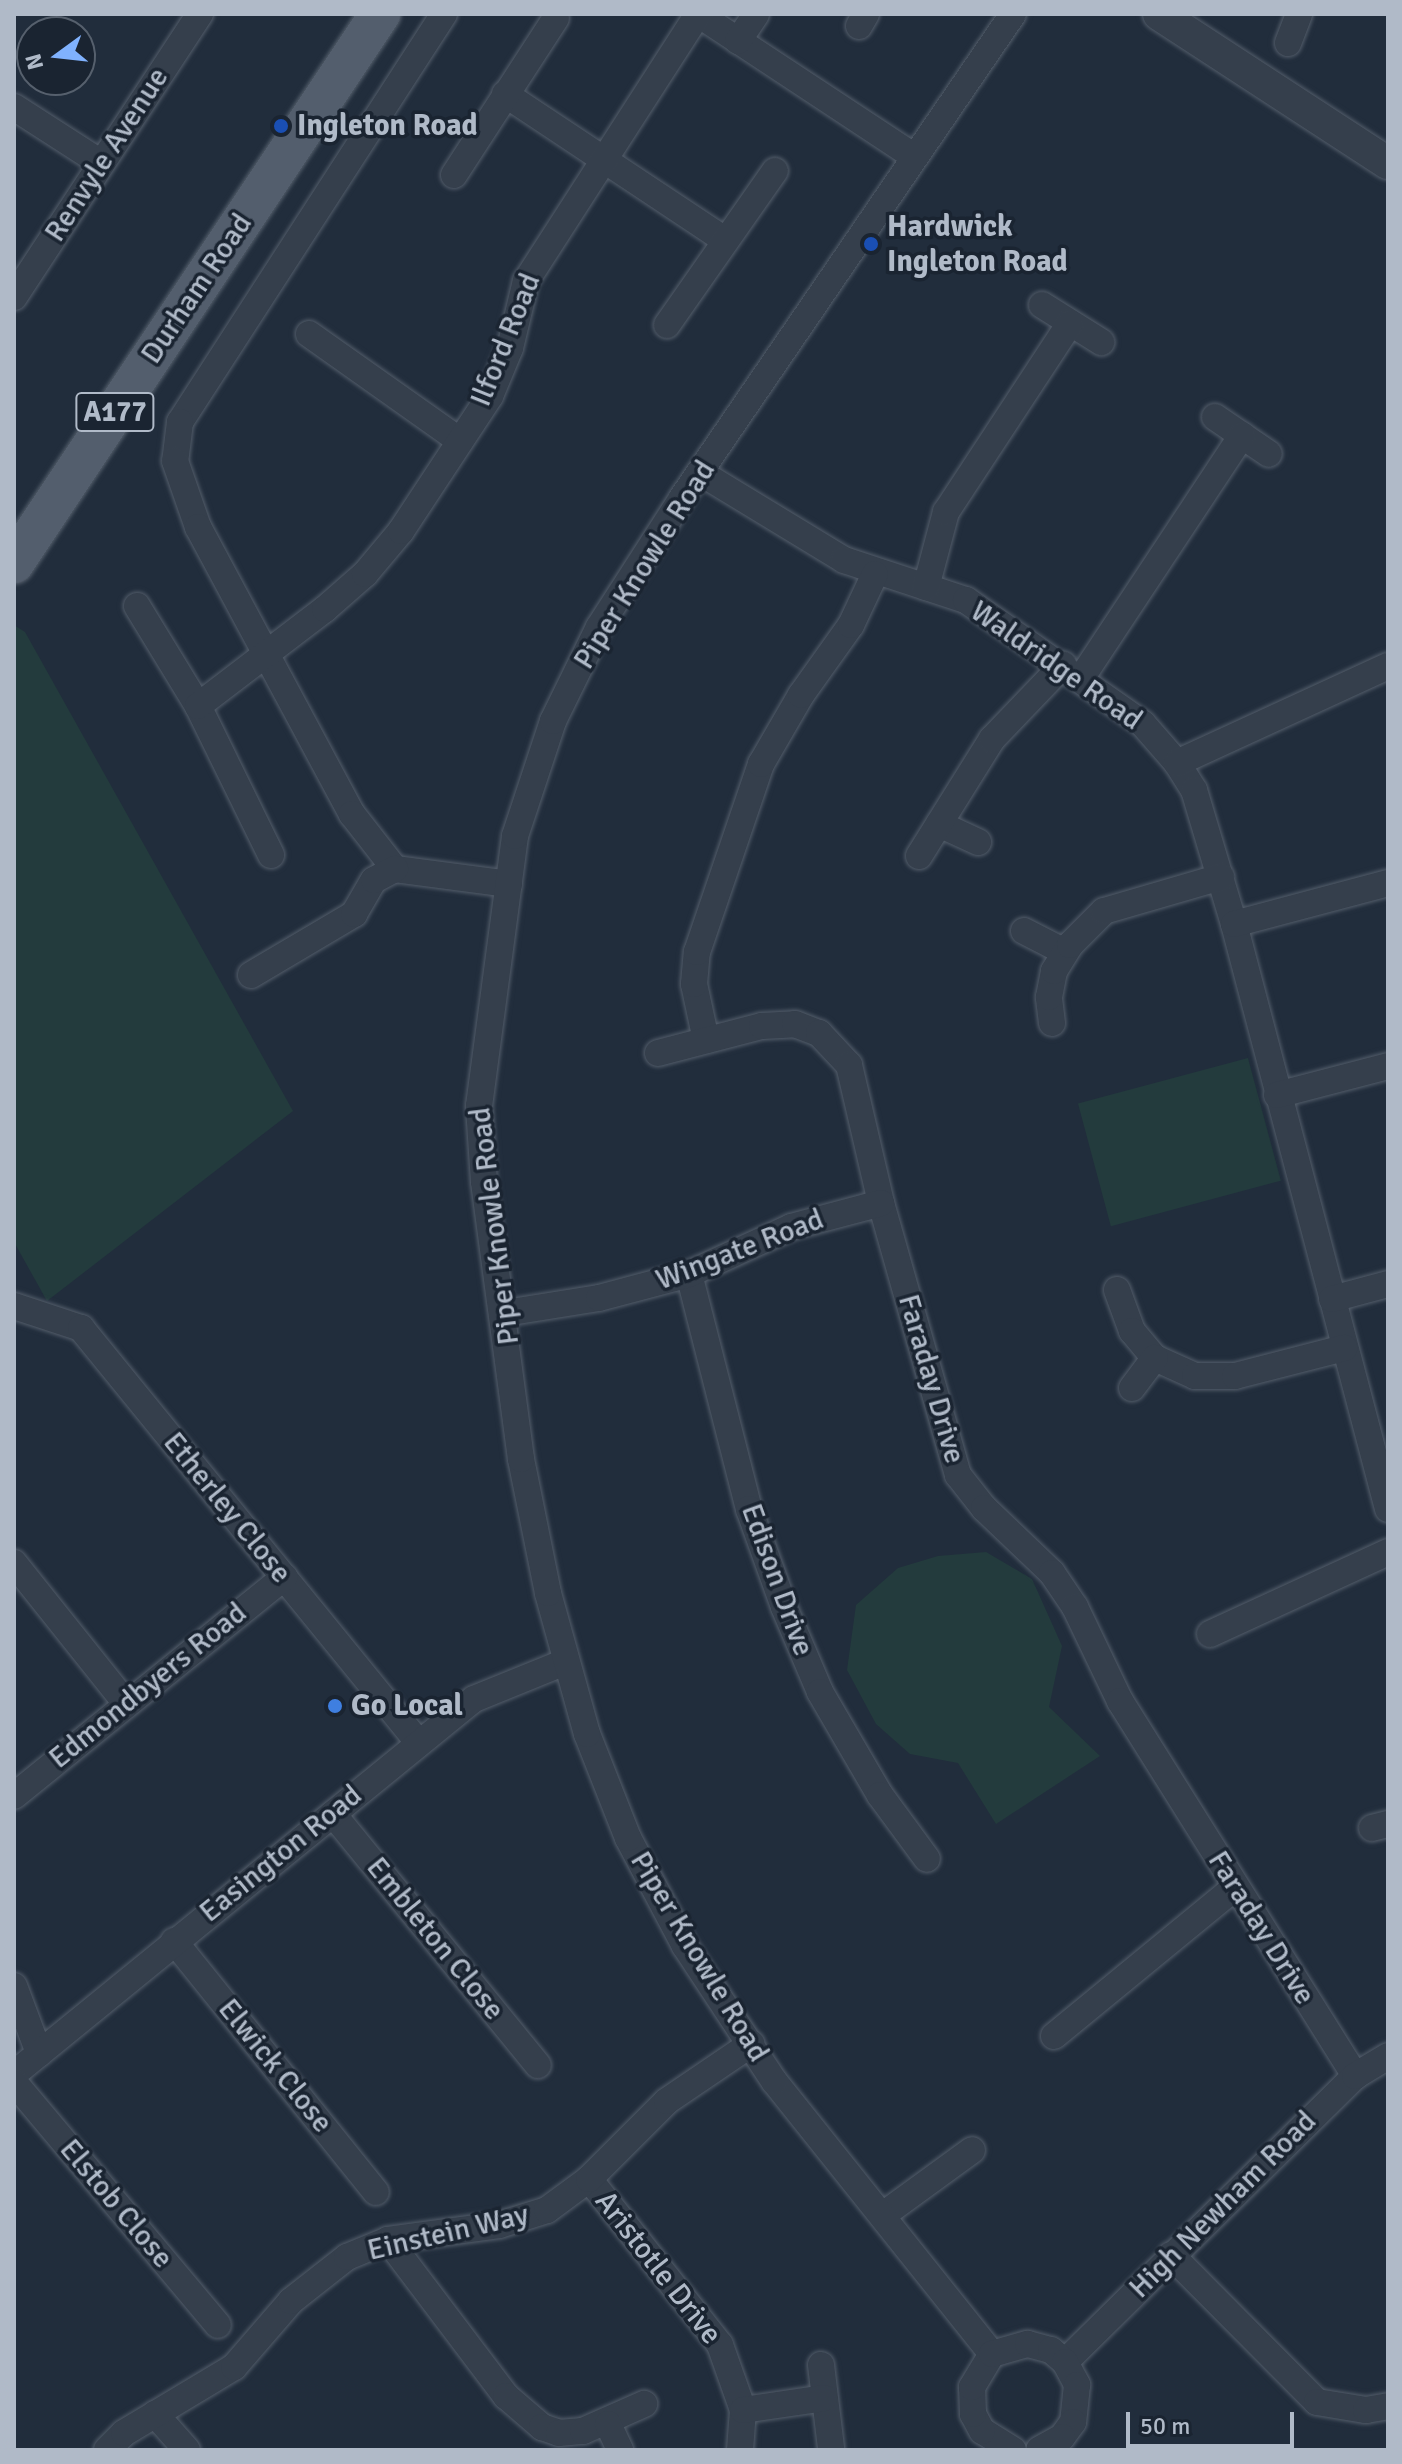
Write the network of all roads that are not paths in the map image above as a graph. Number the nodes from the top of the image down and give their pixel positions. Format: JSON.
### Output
{"nodes":[{"id":1,"x":200,"y":14,"type":"edge"},
{"id":2,"x":380,"y":14,"type":"edge"},
{"id":3,"x":444,"y":14,"type":"edge"},
{"id":4,"x":698,"y":14,"type":"edge"},
{"id":5,"x":756,"y":14,"type":"edge"},
{"id":6,"x":1013,"y":14,"type":"edge"},
{"id":7,"x":1159,"y":14,"type":"edge"},
{"id":8,"x":1299,"y":14,"type":"edge"},
{"id":9,"x":556,"y":18,"type":"dead end"},
{"id":10,"x":738,"y":41,"type":"junction"},
{"id":11,"x":1288,"y":43,"type":"dead end"},
{"id":12,"x":505,"y":94,"type":"junction"},
{"id":13,"x":14,"y":107,"type":"edge"},
{"id":14,"x":913,"y":156,"type":"junction"},
{"id":15,"x":604,"y":159,"type":"junction"},
{"id":16,"x":101,"y":163,"type":"junction"},
{"id":17,"x":1388,"y":163,"type":"edge"},
{"id":18,"x":775,"y":171,"type":"dead end"},
{"id":19,"x":454,"y":175,"type":"dead end"},
{"id":20,"x":726,"y":241,"type":"junction"},
{"id":21,"x":14,"y":297,"type":"edge"},
{"id":22,"x":1042,"y":305,"type":"dead end"},
{"id":23,"x":1070,"y":323,"type":"junction"},
{"id":24,"x":667,"y":325,"type":"dead end"},
{"id":25,"x":309,"y":334,"type":"dead end"},
{"id":26,"x":1101,"y":342,"type":"dead end"},
{"id":27,"x":1215,"y":417,"type":"dead end"},
{"id":28,"x":1242,"y":435,"type":"junction"},
{"id":29,"x":460,"y":441,"type":"junction"},
{"id":30,"x":1269,"y":454,"type":"dead end"},
{"id":31,"x":701,"y":473,"type":"junction"},
{"id":32,"x":14,"y":563,"type":"edge"},
{"id":33,"x":875,"y":574,"type":"junction"},
{"id":34,"x":926,"y":587,"type":"junction"},
{"id":35,"x":137,"y":606,"type":"dead end"},
{"id":36,"x":266,"y":654,"type":"junction"},
{"id":37,"x":1388,"y":666,"type":"edge"},
{"id":38,"x":1073,"y":671,"type":"junction"},
{"id":39,"x":198,"y":706,"type":"junction"},
{"id":40,"x":1177,"y":763,"type":"junction"},
{"id":41,"x":939,"y":824,"type":"junction"},
{"id":42,"x":978,"y":842,"type":"dead end"},
{"id":43,"x":271,"y":855,"type":"dead end"},
{"id":44,"x":919,"y":856,"type":"dead end"},
{"id":45,"x":395,"y":869,"type":"junction"},
{"id":46,"x":1221,"y":877,"type":"junction"},
{"id":47,"x":1388,"y":883,"type":"edge"},
{"id":48,"x":509,"y":884,"type":"junction"},
{"id":49,"x":1234,"y":924,"type":"junction"},
{"id":50,"x":1024,"y":931,"type":"dead end"},
{"id":51,"x":1065,"y":952,"type":"junction"},
{"id":52,"x":251,"y":975,"type":"dead end"},
{"id":53,"x":1052,"y":1023,"type":"dead end"},
{"id":54,"x":706,"y":1040,"type":"junction"},
{"id":55,"x":658,"y":1053,"type":"dead end"},
{"id":56,"x":1388,"y":1066,"type":"edge"},
{"id":57,"x":1277,"y":1095,"type":"junction"},
{"id":58,"x":881,"y":1203,"type":"junction"},
{"id":59,"x":689,"y":1274,"type":"junction"},
{"id":60,"x":1388,"y":1284,"type":"edge"},
{"id":61,"x":1117,"y":1290,"type":"dead end"},
{"id":62,"x":1332,"y":1299,"type":"junction"},
{"id":63,"x":14,"y":1306,"type":"edge"},
{"id":64,"x":505,"y":1313,"type":"junction"},
{"id":65,"x":1344,"y":1348,"type":"junction"},
{"id":66,"x":1155,"y":1358,"type":"junction"},
{"id":67,"x":1132,"y":1388,"type":"dead end"},
{"id":68,"x":1388,"y":1509,"type":"edge"},
{"id":69,"x":1388,"y":1552,"type":"edge"},
{"id":70,"x":284,"y":1577,"type":"junction"},
{"id":71,"x":19,"y":1580,"type":"edge"},
{"id":72,"x":1210,"y":1634,"type":"dead end"},
{"id":73,"x":565,"y":1662,"type":"junction"},
{"id":74,"x":125,"y":1702,"type":"junction"},
{"id":75,"x":418,"y":1742,"type":"junction"},
{"id":76,"x":14,"y":1796,"type":"edge"},
{"id":77,"x":333,"y":1814,"type":"junction"},
{"id":78,"x":927,"y":1859,"type":"dead end"},
{"id":79,"x":1234,"y":1888,"type":"junction"},
{"id":80,"x":174,"y":1941,"type":"junction"},
{"id":81,"x":14,"y":1986,"type":"edge"},
{"id":82,"x":1054,"y":2036,"type":"dead end"},
{"id":83,"x":751,"y":2044,"type":"junction"},
{"id":84,"x":39,"y":2053,"type":"junction"},
{"id":85,"x":1388,"y":2056,"type":"edge"},
{"id":86,"x":538,"y":2065,"type":"dead end"},
{"id":87,"x":14,"y":2074,"type":"edge"},
{"id":88,"x":1355,"y":2076,"type":"junction"},
{"id":89,"x":14,"y":2082,"type":"edge"},
{"id":90,"x":972,"y":2150,"type":"dead end"},
{"id":91,"x":589,"y":2179,"type":"junction"},
{"id":92,"x":376,"y":2192,"type":"dead end"},
{"id":93,"x":883,"y":2215,"type":"junction"},
{"id":94,"x":388,"y":2240,"type":"junction"},
{"id":95,"x":1171,"y":2255,"type":"junction"},
{"id":96,"x":218,"y":2325,"type":"dead end"},
{"id":97,"x":992,"y":2354,"type":"junction"},
{"id":98,"x":1065,"y":2362,"type":"junction"},
{"id":99,"x":821,"y":2365,"type":"dead end"},
{"id":100,"x":824,"y":2398,"type":"junction"},
{"id":101,"x":644,"y":2404,"type":"dead end"},
{"id":102,"x":1388,"y":2406,"type":"edge"},
{"id":103,"x":743,"y":2410,"type":"junction"},
{"id":104,"x":155,"y":2414,"type":"junction"},
{"id":105,"x":608,"y":2424,"type":"junction"},
{"id":106,"x":977,"y":2440,"type":"edge"},
{"id":107,"x":831,"y":2448,"type":"dead end"},
{"id":108,"x":1050,"y":2448,"type":"edge"},
{"id":109,"x":107,"y":2450,"type":"edge"},
{"id":110,"x":187,"y":2450,"type":"edge"},
{"id":111,"x":620,"y":2450,"type":"edge"},
{"id":112,"x":740,"y":2450,"type":"edge"},
{"id":113,"x":1013,"y":2450,"type":"edge"}],
"edges":[{"from":1,"to":16,"type":"street","name":"Renvyle Avenue"},
{"from":2,"to":32,"type":"main road","name":"Durham Road","number":"A177"},
{"from":3,"to":36,"type":"street"},
{"from":4,"to":10,"type":"street"},
{"from":4,"to":15,"type":"street","name":"Ilford Road"},
{"from":5,"to":10,"type":"street"},
{"from":6,"to":14,"type":"street","name":"Piper Knowle Road"},
{"from":7,"to":17,"type":"street"},
{"from":8,"to":11,"type":"street"},
{"from":9,"to":12,"type":"street"},
{"from":10,"to":14,"type":"street"},
{"from":12,"to":15,"type":"street"},
{"from":12,"to":19,"type":"street"},
{"from":13,"to":16,"type":"street"},
{"from":14,"to":31,"type":"street","name":"Piper Knowle Road"},
{"from":15,"to":20,"type":"street"},
{"from":15,"to":29,"type":"street","name":"Ilford Road"},
{"from":16,"to":21,"type":"street","name":"Renvyle Avenue"},
{"from":18,"to":20,"type":"street"},
{"from":20,"to":24,"type":"street"},
{"from":22,"to":23,"type":"street"},
{"from":23,"to":26,"type":"street"},
{"from":23,"to":34,"type":"street"},
{"from":25,"to":29,"type":"street","name":"Ilford Road"},
{"from":27,"to":28,"type":"street"},
{"from":28,"to":30,"type":"street"},
{"from":28,"to":38,"type":"street"},
{"from":29,"to":36,"type":"street","name":"Ilford Road"},
{"from":31,"to":33,"type":"street","name":"Waldridge Road"},
{"from":31,"to":48,"type":"street","name":"Piper Knowle Road"},
{"from":33,"to":34,"type":"street","name":"Waldridge Road"},
{"from":33,"to":54,"type":"street"},
{"from":34,"to":38,"type":"street","name":"Waldridge Road"},
{"from":35,"to":39,"type":"street"},
{"from":36,"to":39,"type":"street"},
{"from":36,"to":45,"type":"street"},
{"from":37,"to":40,"type":"street"},
{"from":38,"to":40,"type":"street","name":"Waldridge Road"},
{"from":38,"to":41,"type":"street"},
{"from":39,"to":43,"type":"street"},
{"from":40,"to":46,"type":"street","name":"Waldridge Road"},
{"from":41,"to":42,"type":"street"},
{"from":41,"to":44,"type":"street"},
{"from":45,"to":48,"type":"street"},
{"from":45,"to":52,"type":"street"},
{"from":46,"to":49,"type":"street","name":"Waldridge Road"},
{"from":46,"to":51,"type":"street"},
{"from":47,"to":49,"type":"street"},
{"from":48,"to":64,"type":"street","name":"Piper Knowle Road"},
{"from":49,"to":57,"type":"street","name":"Waldridge Road"},
{"from":50,"to":51,"type":"street"},
{"from":51,"to":53,"type":"street"},
{"from":54,"to":55,"type":"street","name":"Faraday Drive"},
{"from":54,"to":58,"type":"street","name":"Faraday Drive"},
{"from":56,"to":57,"type":"street"},
{"from":57,"to":62,"type":"street","name":"Waldridge Road"},
{"from":58,"to":59,"type":"street","name":"Wingate Road"},
{"from":58,"to":79,"type":"street","name":"Faraday Drive"},
{"from":59,"to":64,"type":"street","name":"Wingate Road"},
{"from":59,"to":78,"type":"street","name":"Edison Drive"},
{"from":60,"to":62,"type":"street"},
{"from":61,"to":66,"type":"street"},
{"from":62,"to":65,"type":"street","name":"Waldridge Road"},
{"from":63,"to":70,"type":"street","name":"Etherley Close"},
{"from":64,"to":73,"type":"street","name":"Piper Knowle Road"},
{"from":65,"to":66,"type":"street"},
{"from":65,"to":68,"type":"street","name":"Waldridge Road"},
{"from":66,"to":67,"type":"street"},
{"from":69,"to":72,"type":"street"},
{"from":70,"to":74,"type":"street","name":"Edmondbyers Road"},
{"from":70,"to":75,"type":"street","name":"Etherley Close"},
{"from":71,"to":74,"type":"street"},
{"from":73,"to":75,"type":"street","name":"Easington Road"},
{"from":73,"to":83,"type":"street","name":"Piper Knowle Road"},
{"from":74,"to":76,"type":"street","name":"Edmondbyers Road"},
{"from":75,"to":77,"type":"street","name":"Easington Road"},
{"from":77,"to":80,"type":"street","name":"Easington Road"},
{"from":77,"to":86,"type":"street","name":"Embleton Close"},
{"from":79,"to":82,"type":"street"},
{"from":79,"to":88,"type":"street","name":"Faraday Drive"},
{"from":80,"to":84,"type":"street","name":"Easington Road"},
{"from":80,"to":92,"type":"street","name":"Elwick Close"},
{"from":81,"to":84,"type":"street"},
{"from":83,"to":91,"type":"street","name":"Einstein Way"},
{"from":83,"to":93,"type":"street","name":"Piper Knowle Road"},
{"from":84,"to":87,"type":"street","name":"Easington Road"},
{"from":85,"to":88,"type":"street","name":"High Newham Road"},
{"from":88,"to":95,"type":"street","name":"High Newham Road"},
{"from":89,"to":96,"type":"street","name":"Elstob Close"},
{"from":90,"to":93,"type":"street"},
{"from":91,"to":94,"type":"street","name":"Einstein Way"},
{"from":91,"to":103,"type":"street","name":"Aristotle Drive"},
{"from":93,"to":97,"type":"street","name":"Piper Knowle Road"},
{"from":94,"to":104,"type":"street","name":"Einstein Way"},
{"from":94,"to":105,"type":"street"},
{"from":95,"to":98,"type":"street","name":"High Newham Road"},
{"from":95,"to":102,"type":"street"},
{"from":97,"to":98,"type":"street"},
{"from":97,"to":106,"type":"street"},
{"from":98,"to":108,"type":"street"},
{"from":99,"to":100,"type":"street"},
{"from":100,"to":103,"type":"street"},
{"from":100,"to":107,"type":"street"},
{"from":101,"to":105,"type":"street"},
{"from":103,"to":112,"type":"street","name":"Aristotle Drive"},
{"from":104,"to":109,"type":"street","name":"Einstein Way"},
{"from":104,"to":110,"type":"street"},
{"from":105,"to":111,"type":"street"},
{"from":106,"to":113,"type":"street"}]}
